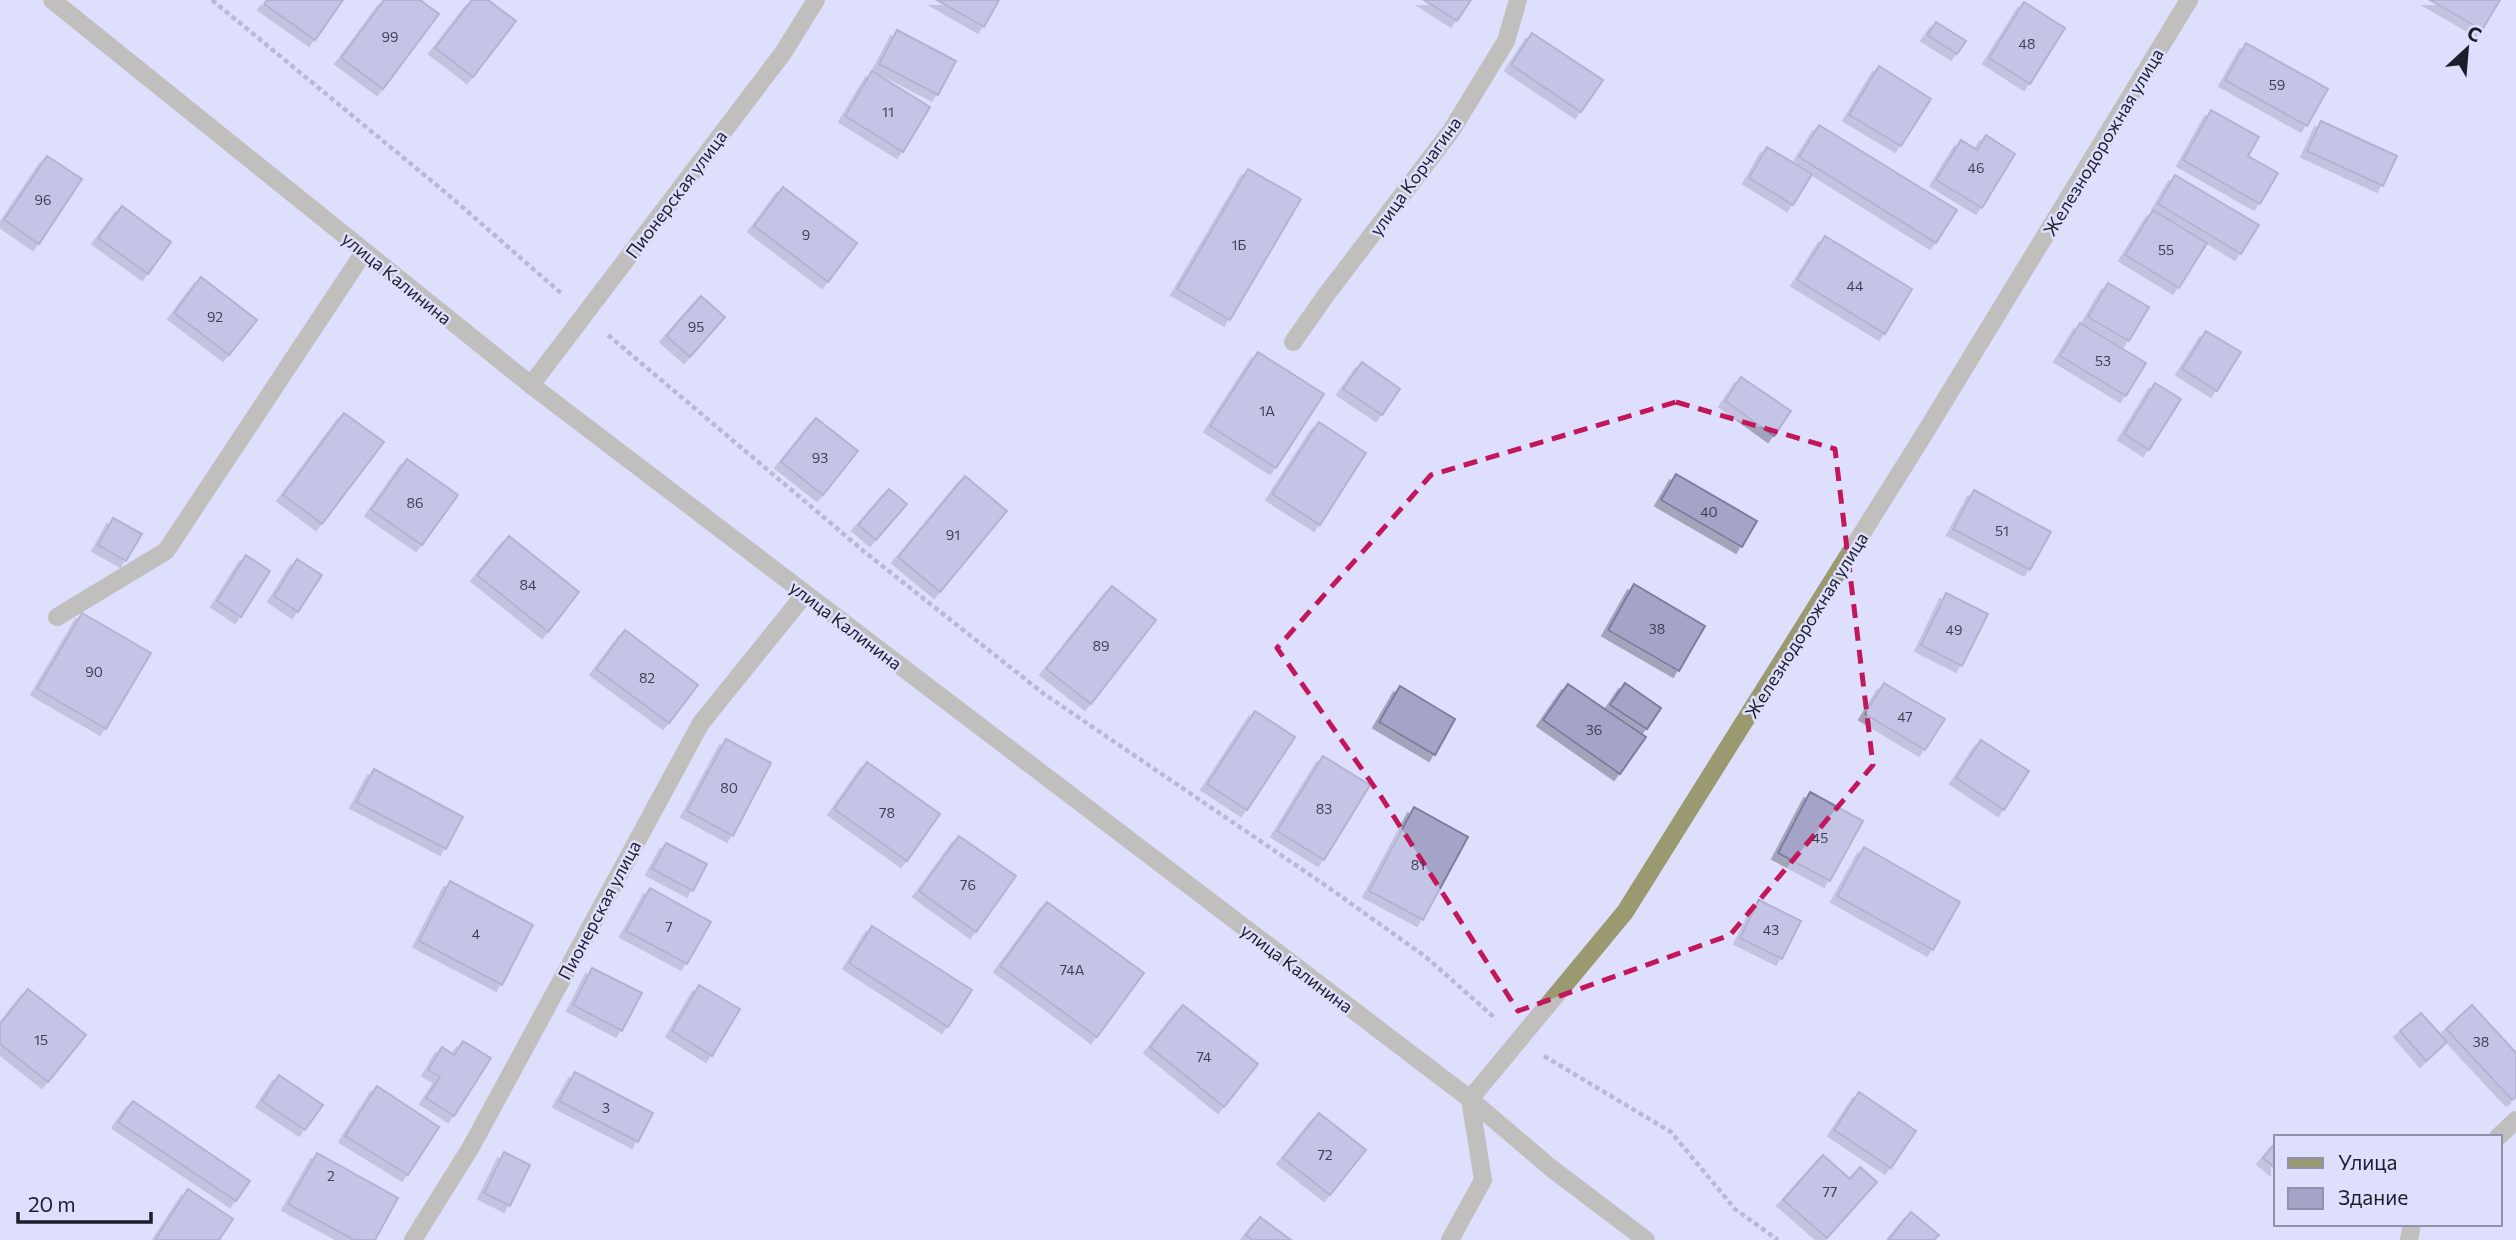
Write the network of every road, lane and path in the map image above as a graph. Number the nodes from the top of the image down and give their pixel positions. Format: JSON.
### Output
{"nodes":[{"id":1,"x":52,"y":0,"type":"edge"},
{"id":2,"x":212,"y":0,"type":"edge"},
{"id":3,"x":816,"y":0,"type":"edge"},
{"id":4,"x":1518,"y":0,"type":"edge"},
{"id":5,"x":2189,"y":0,"type":"edge"},
{"id":6,"x":364,"y":252,"type":"junction"},
{"id":7,"x":584,"y":314,"type":"junction"},
{"id":8,"x":1293,"y":342,"type":"dead end"},
{"id":9,"x":531,"y":385,"type":"junction"},
{"id":10,"x":805,"y":594,"type":"junction"},
{"id":11,"x":57,"y":617,"type":"dead end"},
{"id":12,"x":1520,"y":1040,"type":"junction"},
{"id":13,"x":1469,"y":1100,"type":"junction"},
{"id":14,"x":2516,"y":1120,"type":"edge"},
{"id":15,"x":2500,"y":1135,"type":"edge"},
{"id":16,"x":413,"y":1240,"type":"edge"},
{"id":17,"x":1450,"y":1240,"type":"edge"},
{"id":18,"x":1646,"y":1240,"type":"edge"},
{"id":19,"x":1777,"y":1240,"type":"edge"}],
"edges":[{"from":1,"to":6,"type":"street","name":"улица Калинина"},
{"from":2,"to":7,"type":"path"},
{"from":3,"to":7,"type":"street","name":"Пионерская улица"},
{"from":4,"to":8,"type":"street","name":"улица Корчагина"},
{"from":5,"to":12,"type":"street","name":"Железнодорожная улица"},
{"from":6,"to":9,"type":"street","name":"улица Калинина"},
{"from":6,"to":11,"type":"street"},
{"from":7,"to":9,"type":"street","name":"Пионерская улица"},
{"from":7,"to":12,"type":"path"},
{"from":9,"to":10,"type":"street","name":"улица Калинина"},
{"from":10,"to":13,"type":"street","name":"улица Калинина"},
{"from":10,"to":16,"type":"street","name":"Пионерская улица"},
{"from":12,"to":13,"type":"street","name":"Железнодорожная улица"},
{"from":12,"to":19,"type":"path"},
{"from":13,"to":17,"type":"street"},
{"from":13,"to":18,"type":"street","name":"улица Калинина"},
{"from":14,"to":15,"type":"street"}]}
